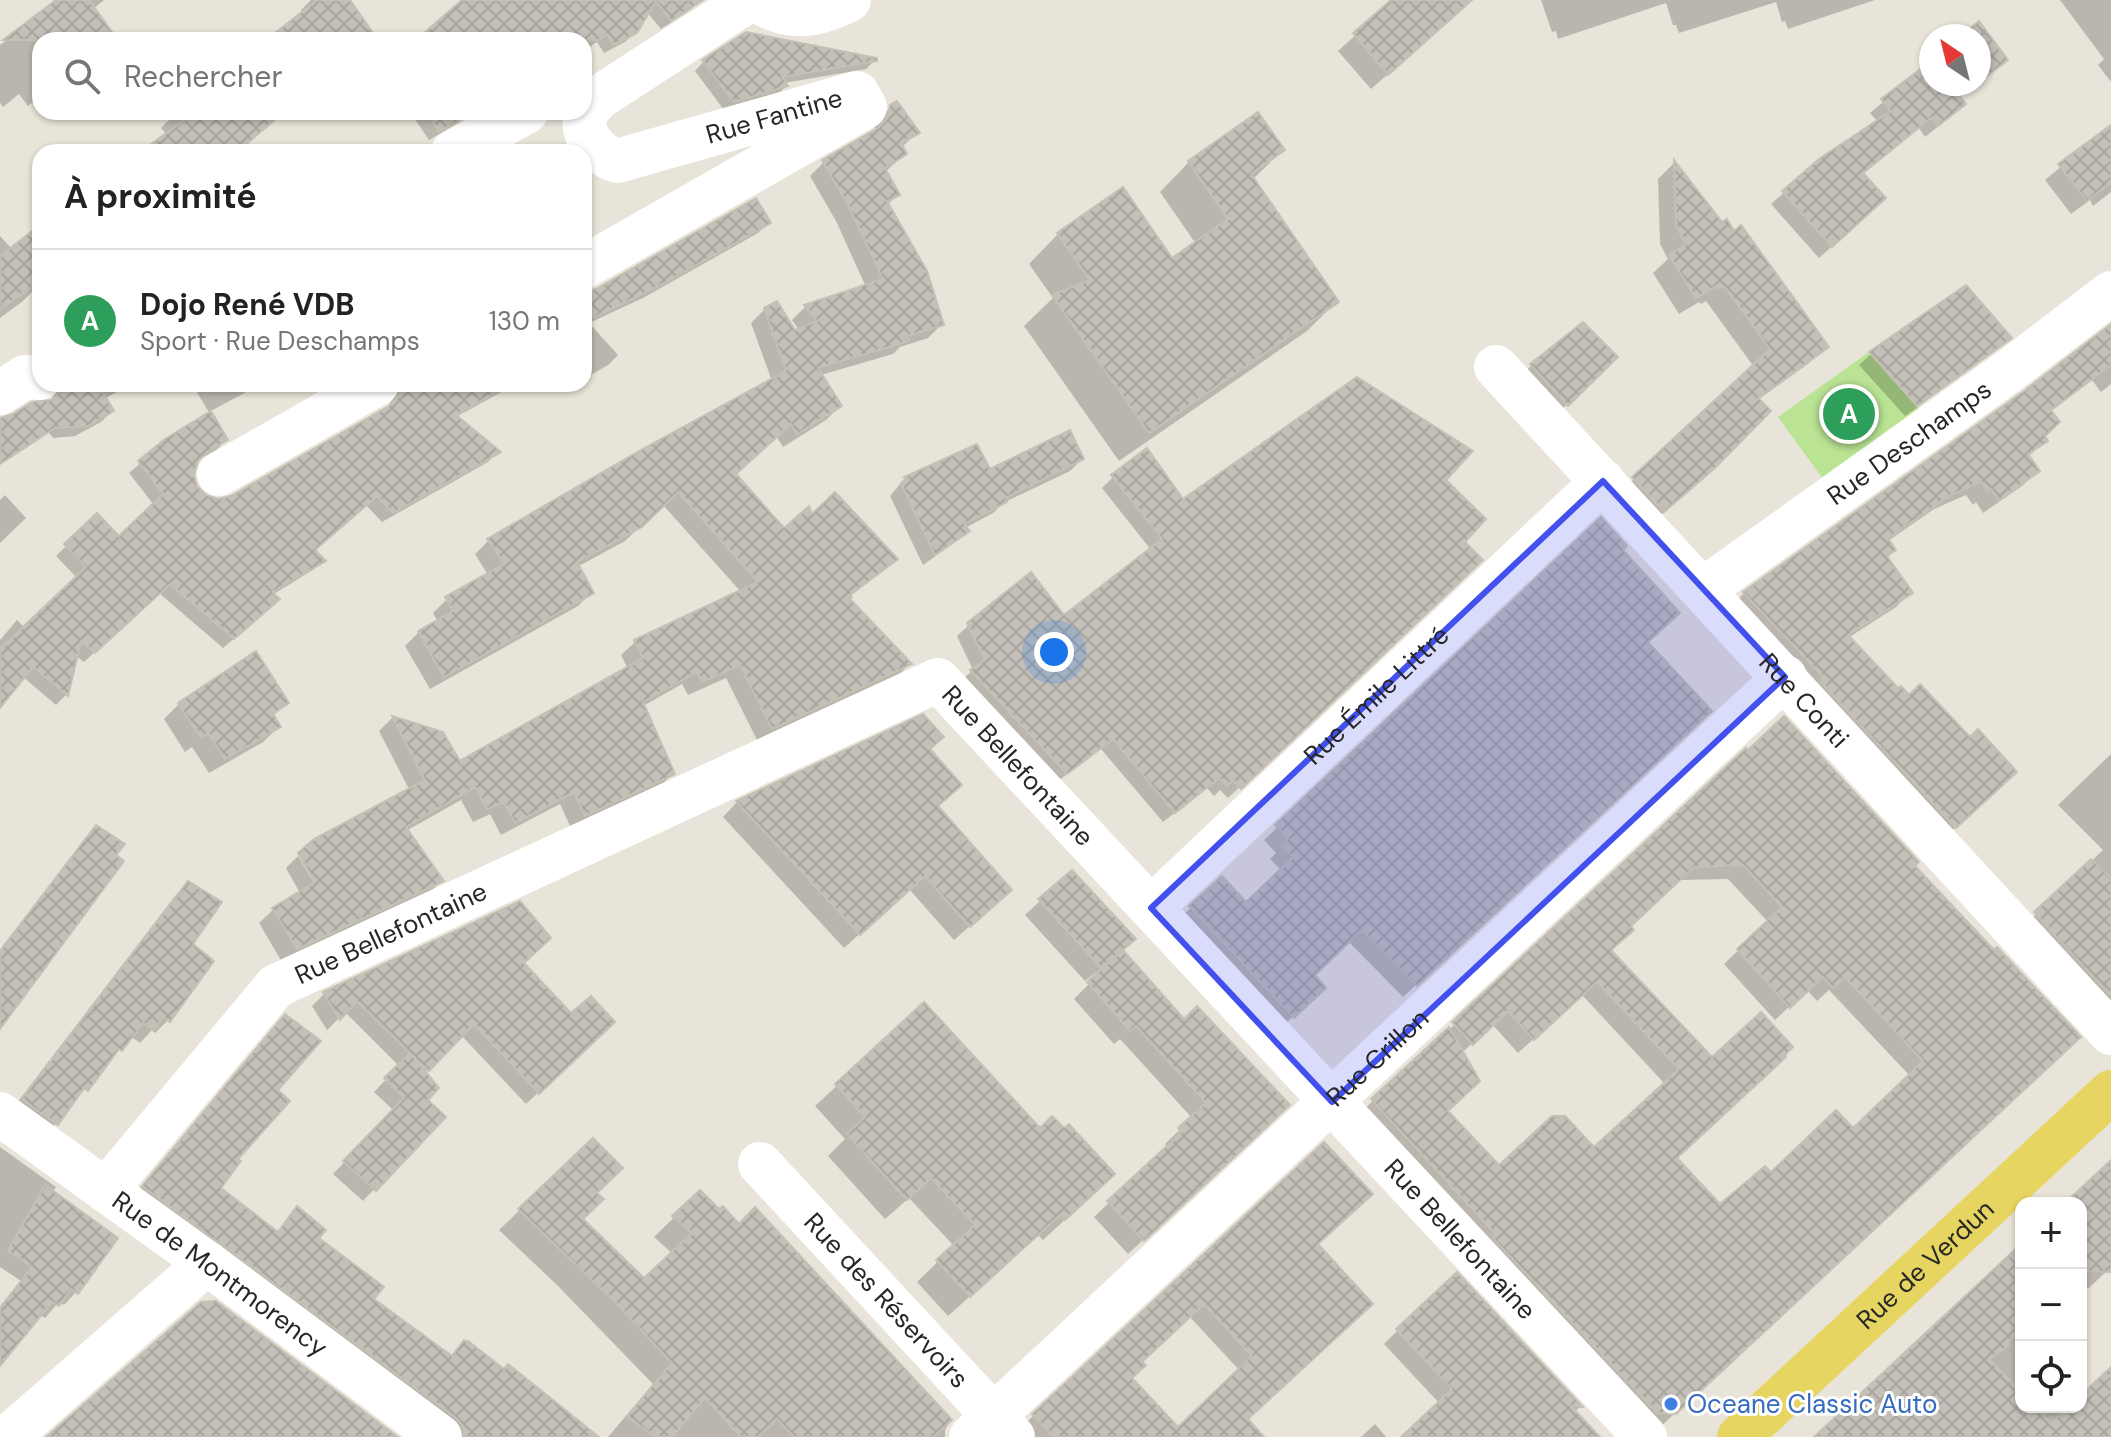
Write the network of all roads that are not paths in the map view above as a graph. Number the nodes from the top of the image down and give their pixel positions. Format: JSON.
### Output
{"nodes":[{"id":1,"x":729,"y":0,"type":"edge"},
{"id":2,"x":749,"y":0,"type":"edge"},
{"id":3,"x":756,"y":0,"type":"edge"},
{"id":4,"x":849,"y":0,"type":"edge"},
{"id":5,"x":592,"y":76,"type":"edge"},
{"id":6,"x":592,"y":105,"type":"edge"},
{"id":7,"x":511,"y":120,"type":"edge"},
{"id":8,"x":585,"y":120,"type":"edge"},
{"id":9,"x":468,"y":144,"type":"edge"},
{"id":10,"x":592,"y":144,"type":"edge"},
{"id":11,"x":592,"y":144,"type":"edge"},
{"id":12,"x":592,"y":262,"type":"edge"},
{"id":13,"x":2111,"y":293,"type":"edge"},
{"id":14,"x":1496,"y":367,"type":"dead end"},
{"id":15,"x":32,"y":377,"type":"edge"},
{"id":16,"x":363,"y":392,"type":"edge"},
{"id":17,"x":0,"y":393,"type":"edge"},
{"id":18,"x":219,"y":474,"type":"dead end"},
{"id":19,"x":1603,"y":481,"type":"junction"},
{"id":20,"x":1704,"y":589,"type":"junction"},
{"id":21,"x":1785,"y":677,"type":"junction"},
{"id":22,"x":1151,"y":908,"type":"junction"},
{"id":23,"x":2111,"y":1033,"type":"edge"},
{"id":24,"x":2111,"y":1092,"type":"edge"},
{"id":25,"x":1332,"y":1102,"type":"junction"},
{"id":26,"x":0,"y":1114,"type":"edge"},
{"id":27,"x":760,"y":1164,"type":"dead end"},
{"id":28,"x":106,"y":1190,"type":"junction"},
{"id":29,"x":207,"y":1263,"type":"junction"},
{"id":30,"x":992,"y":1430,"type":"edge"},
{"id":31,"x":8,"y":1437,"type":"edge"},
{"id":32,"x":440,"y":1437,"type":"edge"},
{"id":33,"x":1645,"y":1437,"type":"edge"},
{"id":34,"x":1739,"y":1437,"type":"edge"}],
"edges":[{"from":1,"to":5,"type":"street"},
{"from":2,"to":6,"type":"street","name":"Rue Fantine"},
{"from":3,"to":4,"type":"street"},
{"from":7,"to":9,"type":"street"},
{"from":8,"to":11,"type":"street","name":"Rue Fantine"},
{"from":10,"to":12,"type":"street","name":"Rue Fantine"},
{"from":13,"to":20,"type":"street","name":"Rue Deschamps"},
{"from":14,"to":19,"type":"street","name":"Rue Conti"},
{"from":15,"to":17,"type":"street"},
{"from":16,"to":18,"type":"street"},
{"from":19,"to":20,"type":"street","name":"Rue Conti"},
{"from":19,"to":22,"type":"street","name":"Rue Émile Littré"},
{"from":20,"to":21,"type":"street","name":"Rue Conti"},
{"from":21,"to":23,"type":"street","name":"Rue Conti"},
{"from":21,"to":25,"type":"street","name":"Rue Crillon"},
{"from":22,"to":25,"type":"street","name":"Rue Bellefontaine"},
{"from":22,"to":28,"type":"street","name":"Rue Bellefontaine"},
{"from":24,"to":34,"type":"main road","name":"Rue de Verdun"},
{"from":25,"to":30,"type":"street","name":"Rue Crillon"},
{"from":25,"to":33,"type":"street","name":"Rue Bellefontaine"},
{"from":26,"to":28,"type":"street","name":"Rue de Montmorency"},
{"from":27,"to":30,"type":"street","name":"Rue des Réservoirs"},
{"from":28,"to":29,"type":"street","name":"Rue de Montmorency"},
{"from":29,"to":31,"type":"street"},
{"from":29,"to":32,"type":"street","name":"Rue de Montmorency"}]}
